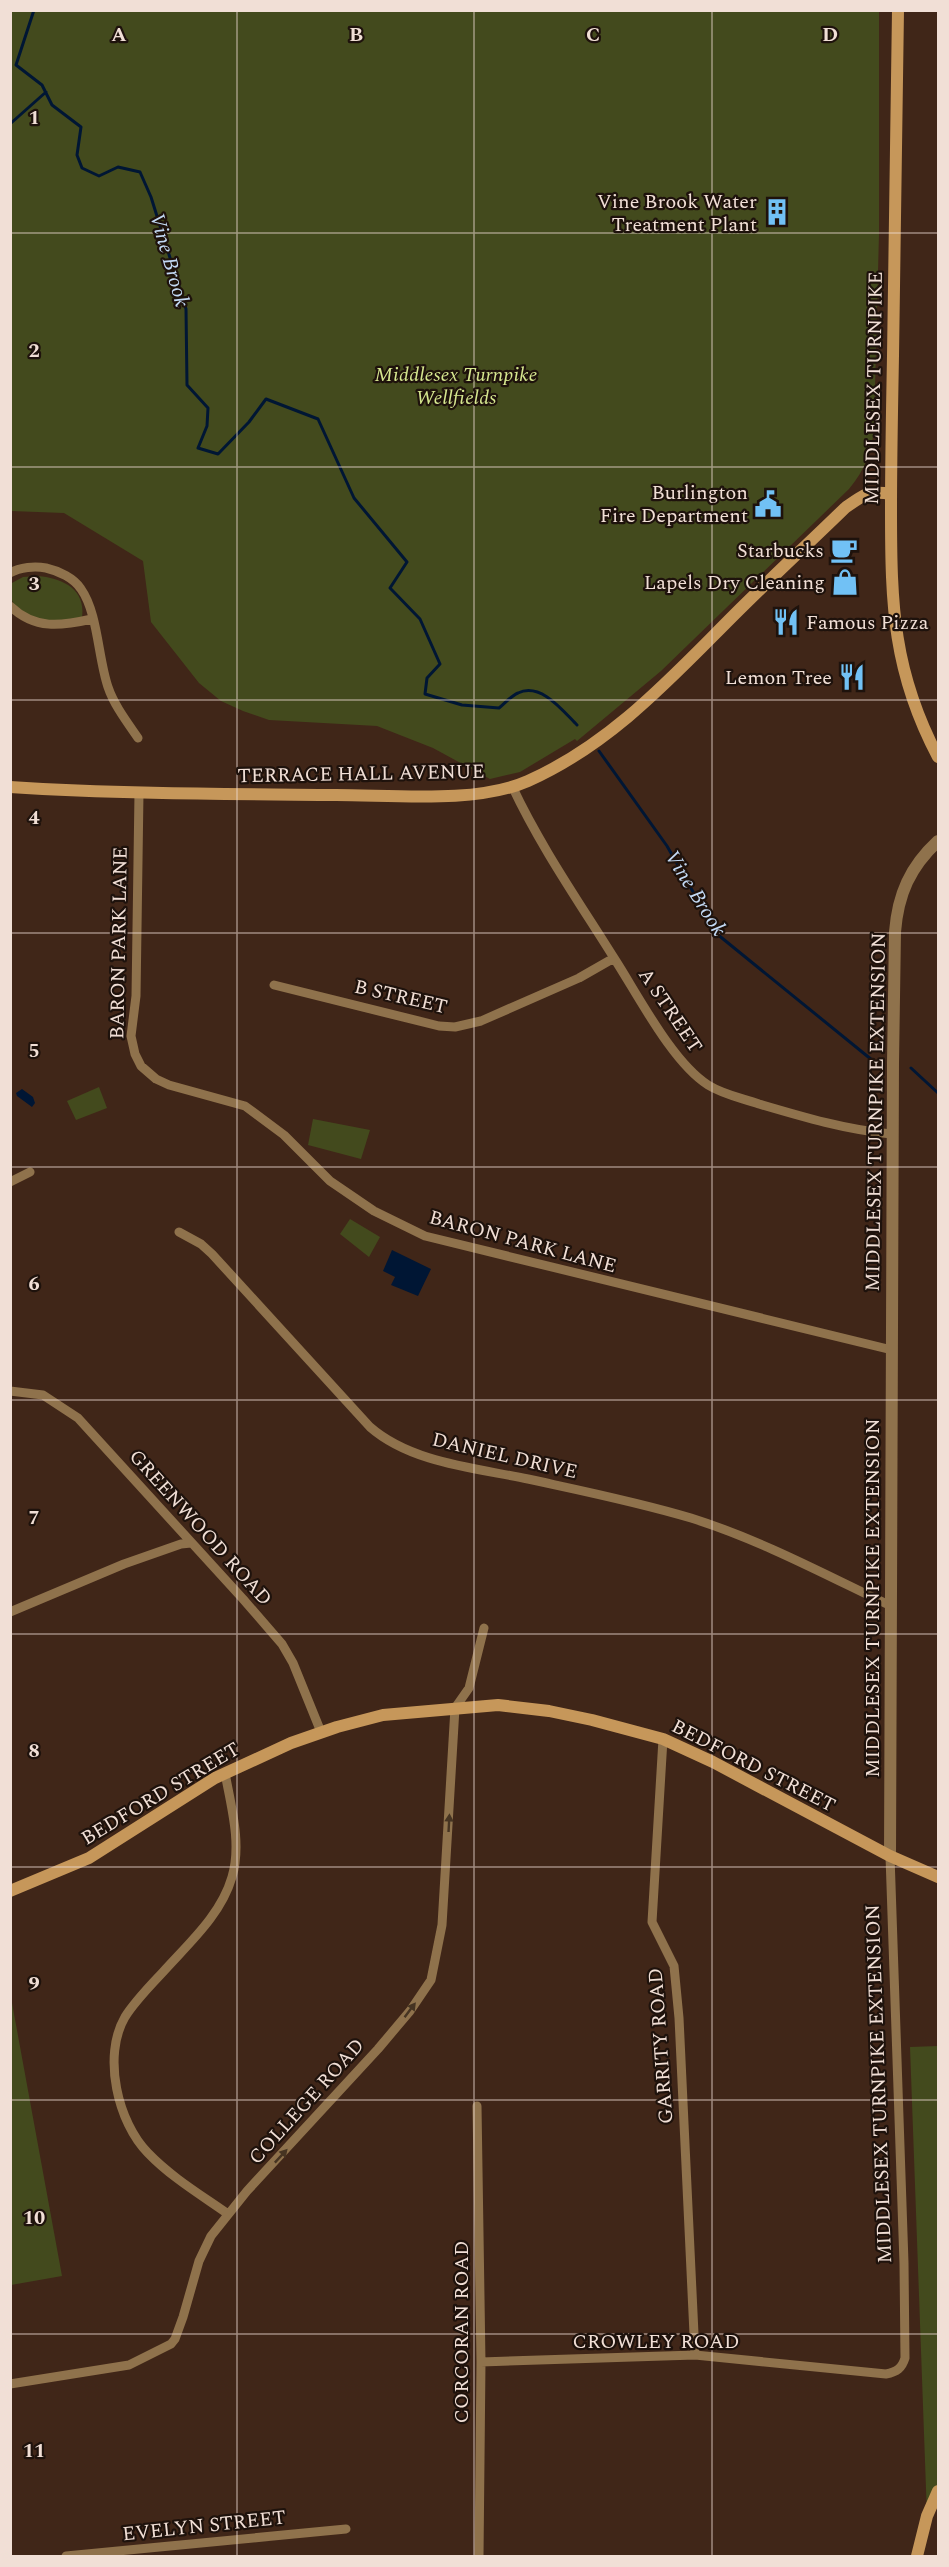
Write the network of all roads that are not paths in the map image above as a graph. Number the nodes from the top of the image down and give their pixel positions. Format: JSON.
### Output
{"nodes":[{"id":1,"x":898,"y":10,"type":"edge"},
{"id":2,"x":891,"y":494,"type":"junction"},
{"id":3,"x":10,"y":573,"type":"edge"},
{"id":4,"x":10,"y":606,"type":"edge"},
{"id":5,"x":92,"y":620,"type":"junction"},
{"id":6,"x":138,"y":738,"type":"dead end"},
{"id":7,"x":939,"y":758,"type":"edge"},
{"id":8,"x":512,"y":786,"type":"junction"},
{"id":9,"x":10,"y":788,"type":"edge"},
{"id":10,"x":139,"y":793,"type":"junction"},
{"id":11,"x":939,"y":841,"type":"edge"},
{"id":12,"x":615,"y":958,"type":"junction"},
{"id":13,"x":274,"y":985,"type":"dead end"},
{"id":14,"x":892,"y":1134,"type":"junction"},
{"id":15,"x":30,"y":1172,"type":"dead end"},
{"id":16,"x":10,"y":1182,"type":"edge"},
{"id":17,"x":179,"y":1233,"type":"dead end"},
{"id":18,"x":892,"y":1350,"type":"junction"},
{"id":19,"x":10,"y":1391,"type":"edge"},
{"id":20,"x":191,"y":1543,"type":"junction"},
{"id":21,"x":891,"y":1606,"type":"junction"},
{"id":22,"x":10,"y":1612,"type":"edge"},
{"id":23,"x":484,"y":1628,"type":"dead end"},
{"id":24,"x":455,"y":1708,"type":"junction"},
{"id":25,"x":321,"y":1732,"type":"junction"},
{"id":26,"x":663,"y":1739,"type":"junction"},
{"id":27,"x":225,"y":1773,"type":"junction"},
{"id":28,"x":890,"y":1856,"type":"junction"},
{"id":29,"x":939,"y":1877,"type":"edge"},
{"id":30,"x":10,"y":1892,"type":"edge"},
{"id":31,"x":477,"y":2106,"type":"dead end"},
{"id":32,"x":228,"y":2214,"type":"junction"},
{"id":33,"x":694,"y":2355,"type":"junction"},
{"id":34,"x":481,"y":2362,"type":"junction"},
{"id":35,"x":901,"y":2367,"type":"joint"},
{"id":36,"x":10,"y":2384,"type":"edge"},
{"id":37,"x":939,"y":2491,"type":"edge"},
{"id":38,"x":346,"y":2529,"type":"dead end"},
{"id":39,"x":66,"y":2556,"type":"edge"},
{"id":40,"x":479,"y":2556,"type":"edge"},
{"id":41,"x":917,"y":2556,"type":"edge"}],
"edges":[{"from":1,"to":2,"type":"main road","name":"MIDDLESEX TURNPIKE"},
{"from":2,"to":7,"type":"main road","name":"MIDDLESEX TURNPIKE"},
{"from":2,"to":8,"type":"main road","name":"TERRACE HALL AVENUE"},
{"from":3,"to":5,"type":"street"},
{"from":4,"to":5,"type":"street"},
{"from":5,"to":6,"type":"street"},
{"from":8,"to":10,"type":"main road","name":"TERRACE HALL AVENUE"},
{"from":8,"to":12,"type":"street","name":"A STREET"},
{"from":9,"to":10,"type":"main road","name":"TERRACE HALL AVENUE"},
{"from":10,"to":18,"type":"street","name":"BARON PARK LANE"},
{"from":11,"to":14,"type":"street","name":"MIDDLESEX TURNPIKE EXTENSION"},
{"from":12,"to":13,"type":"street","name":"B STREET"},
{"from":12,"to":14,"type":"street","name":"A STREET"},
{"from":14,"to":18,"type":"street","name":"MIDDLESEX TURNPIKE EXTENSION"},
{"from":15,"to":16,"type":"street"},
{"from":17,"to":21,"type":"street","name":"DANIEL DRIVE"},
{"from":18,"to":21,"type":"street","name":"MIDDLESEX TURNPIKE EXTENSION"},
{"from":19,"to":20,"type":"street","name":"GREENWOOD ROAD"},
{"from":20,"to":22,"type":"street"},
{"from":20,"to":25,"type":"street","name":"GREENWOOD ROAD"},
{"from":21,"to":28,"type":"street","name":"MIDDLESEX TURNPIKE EXTENSION"},
{"from":23,"to":24,"type":"street"},
{"from":24,"to":25,"type":"main road","name":"BEDFORD STREET"},
{"from":24,"to":26,"type":"main road","name":"BEDFORD STREET"},
{"from":32,"to":24,"type":"street","name":"COLLEGE ROAD","one_way":true},
{"from":25,"to":27,"type":"main road","name":"BEDFORD STREET"},
{"from":26,"to":28,"type":"main road","name":"BEDFORD STREET"},
{"from":26,"to":33,"type":"street","name":"GARRITY ROAD"},
{"from":27,"to":30,"type":"main road","name":"BEDFORD STREET"},
{"from":27,"to":32,"type":"street"},
{"from":28,"to":29,"type":"main road","name":"BEDFORD STREET"},
{"from":28,"to":35,"type":"street","name":"MIDDLESEX TURNPIKE EXTENSION"},
{"from":31,"to":34,"type":"street","name":"CORCORAN ROAD"},
{"from":32,"to":36,"type":"street","name":"COLLEGE ROAD"},
{"from":33,"to":34,"type":"street","name":"CROWLEY ROAD"},
{"from":33,"to":35,"type":"street","name":"CROWLEY ROAD"},
{"from":34,"to":40,"type":"street","name":"CORCORAN ROAD"},
{"from":37,"to":41,"type":"main road"},
{"from":38,"to":39,"type":"street","name":"EVELYN STREET"}]}
